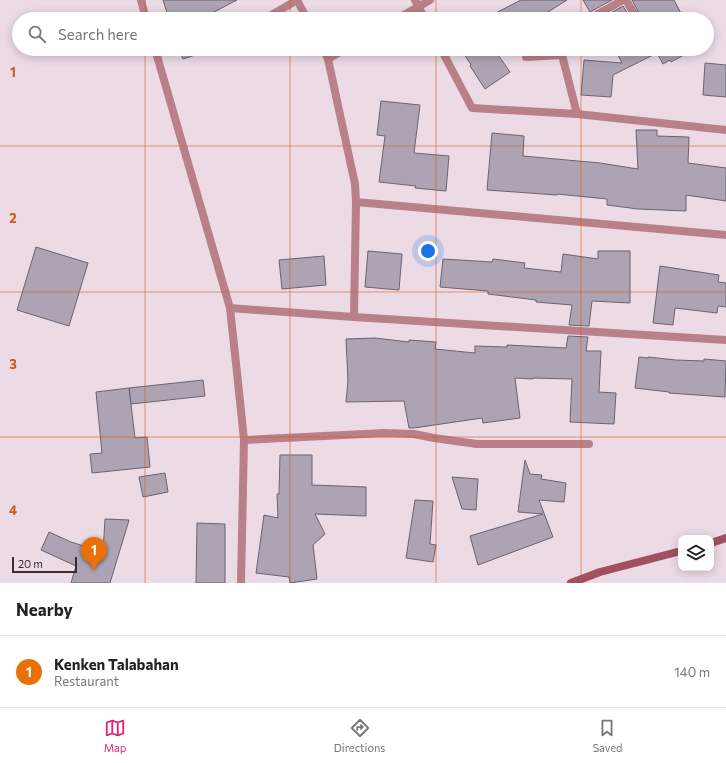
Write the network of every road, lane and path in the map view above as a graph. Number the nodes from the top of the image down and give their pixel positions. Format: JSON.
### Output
{"nodes":[{"id":1,"x":141,"y":0,"type":"edge"},
{"id":2,"x":297,"y":0,"type":"edge"},
{"id":3,"x":430,"y":0,"type":"edge"},
{"id":4,"x":623,"y":0,"type":"edge"},
{"id":5,"x":626,"y":0,"type":"edge"},
{"id":6,"x":417,"y":3,"type":"edge"},
{"id":7,"x":144,"y":12,"type":"edge"},
{"id":8,"x":277,"y":12,"type":"edge"},
{"id":9,"x":303,"y":12,"type":"edge"},
{"id":10,"x":406,"y":12,"type":"edge"},
{"id":11,"x":422,"y":12,"type":"edge"},
{"id":12,"x":601,"y":12,"type":"edge"},
{"id":13,"x":633,"y":12,"type":"edge"},
{"id":14,"x":157,"y":56,"type":"edge"},
{"id":15,"x":326,"y":56,"type":"edge"},
{"id":16,"x":333,"y":56,"type":"edge"},
{"id":17,"x":445,"y":56,"type":"edge"},
{"id":18,"x":533,"y":56,"type":"edge"},
{"id":19,"x":563,"y":56,"type":"edge"},
{"id":20,"x":526,"y":57,"type":"dead end"},
{"id":21,"x":328,"y":59,"type":"junction"},
{"id":22,"x":577,"y":114,"type":"junction"},
{"id":23,"x":726,"y":130,"type":"edge"},
{"id":24,"x":356,"y":202,"type":"junction"},
{"id":25,"x":726,"y":235,"type":"edge"},
{"id":26,"x":230,"y":308,"type":"junction"},
{"id":27,"x":354,"y":317,"type":"junction"},
{"id":28,"x":726,"y":340,"type":"edge"},
{"id":29,"x":244,"y":440,"type":"junction"},
{"id":30,"x":589,"y":444,"type":"dead end"},
{"id":31,"x":726,"y":538,"type":"edge"},
{"id":32,"x":714,"y":542,"type":"edge"},
{"id":33,"x":678,"y":553,"type":"edge"},
{"id":34,"x":241,"y":583,"type":"edge"},
{"id":35,"x":571,"y":583,"type":"edge"}],
"edges":[{"from":1,"to":7,"type":"street"},
{"from":2,"to":8,"type":"street"},
{"from":2,"to":9,"type":"street"},
{"from":3,"to":6,"type":"street"},
{"from":4,"to":12,"type":"street"},
{"from":5,"to":13,"type":"street"},
{"from":6,"to":10,"type":"street"},
{"from":6,"to":11,"type":"street"},
{"from":14,"to":26,"type":"street"},
{"from":15,"to":21,"type":"street"},
{"from":16,"to":21,"type":"street"},
{"from":17,"to":22,"type":"street"},
{"from":18,"to":20,"type":"street"},
{"from":19,"to":22,"type":"street"},
{"from":21,"to":24,"type":"street"},
{"from":22,"to":23,"type":"street"},
{"from":24,"to":25,"type":"street"},
{"from":24,"to":27,"type":"street"},
{"from":26,"to":27,"type":"street"},
{"from":26,"to":29,"type":"street"},
{"from":27,"to":28,"type":"street"},
{"from":29,"to":30,"type":"street"},
{"from":29,"to":34,"type":"street"},
{"from":31,"to":32,"type":"main road"},
{"from":33,"to":35,"type":"main road"}]}
